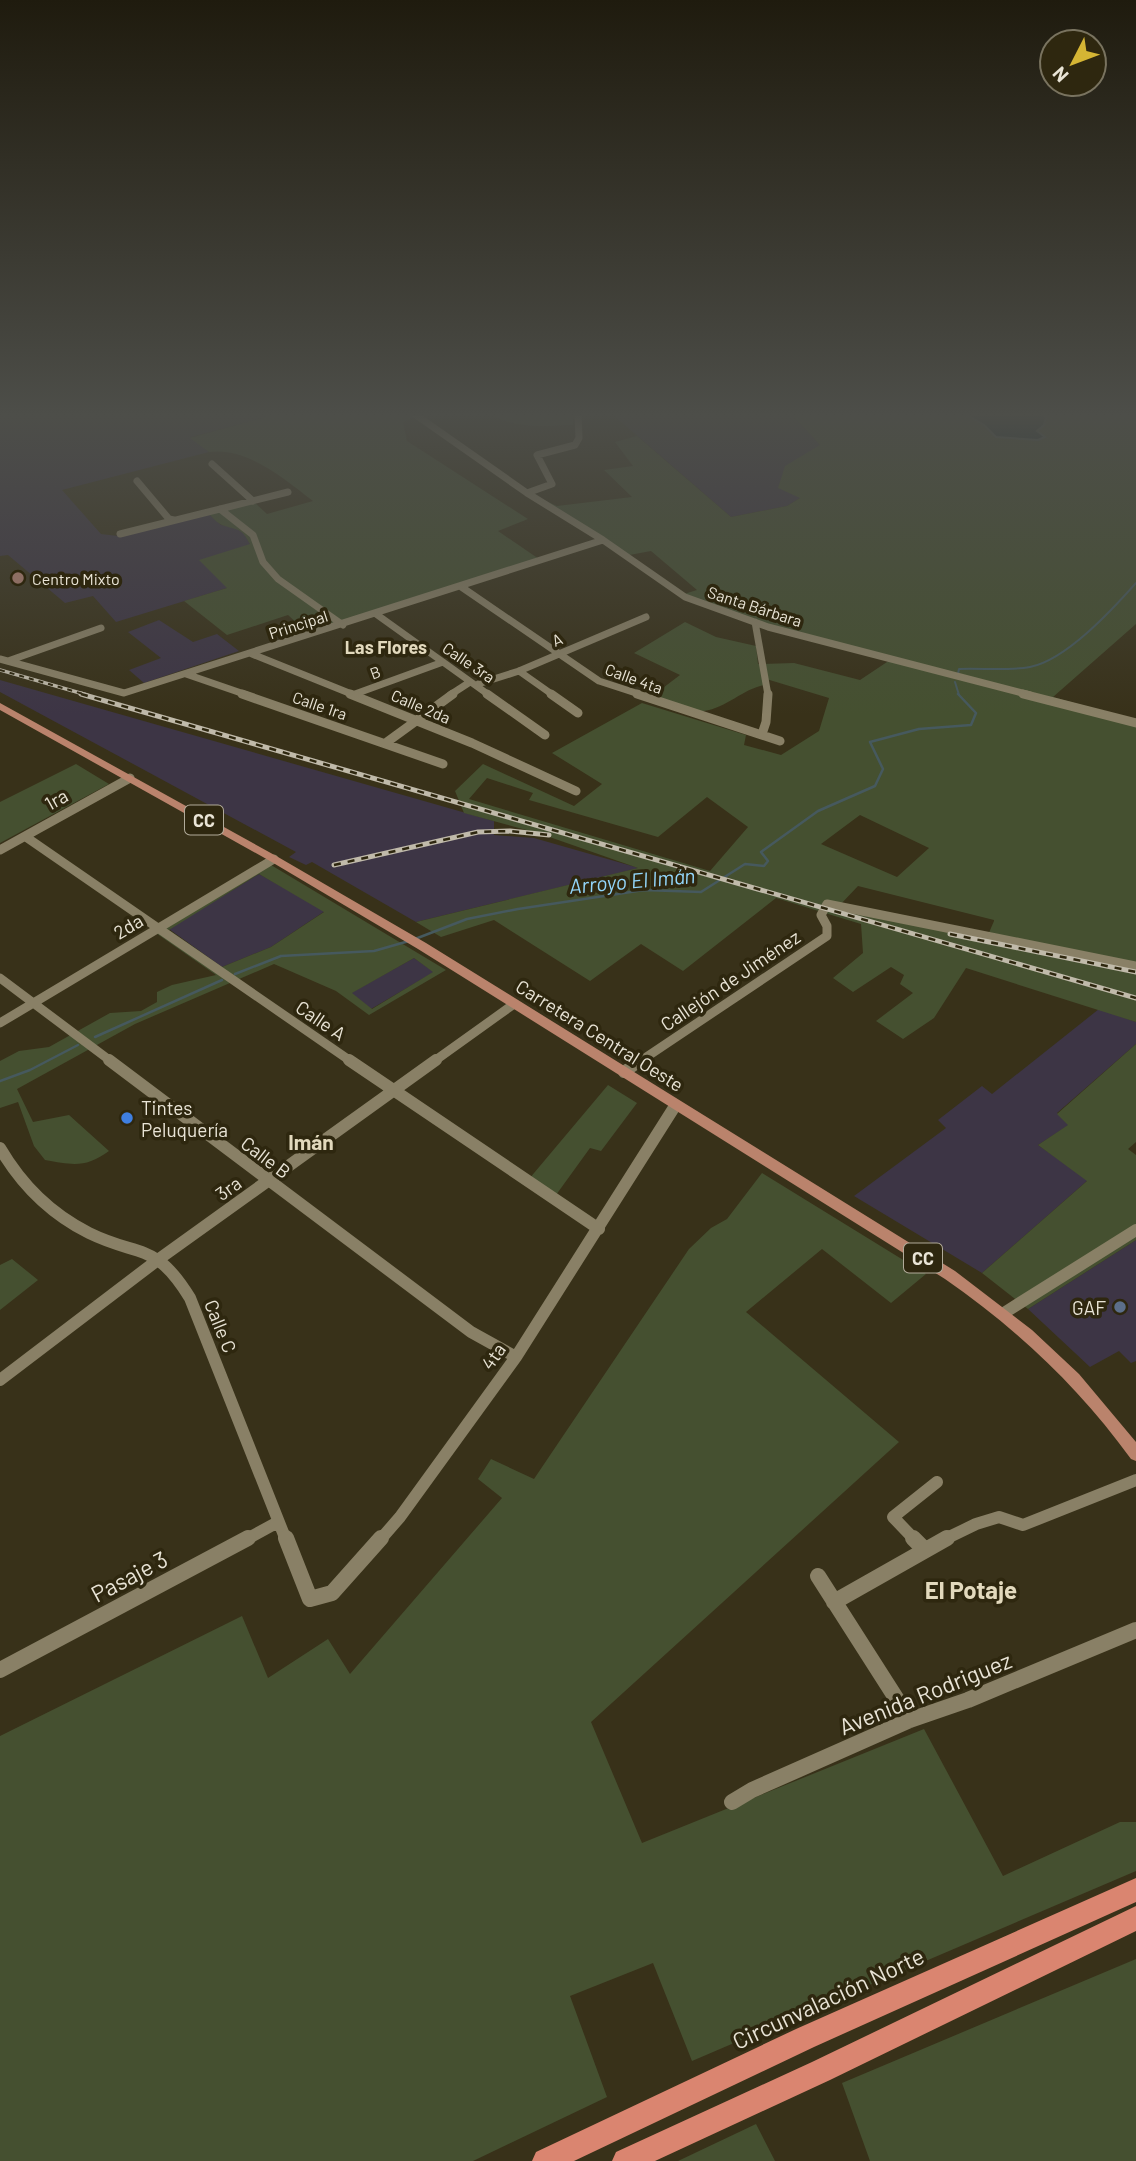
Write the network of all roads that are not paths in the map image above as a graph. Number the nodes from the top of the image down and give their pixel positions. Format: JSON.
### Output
{"nodes":[{"id":1,"x":165,"y":514,"type":"edge"},
{"id":2,"x":200,"y":514,"type":"edge"},
{"id":3,"x":226,"y":514,"type":"edge"},
{"id":4,"x":560,"y":514,"type":"edge"},
{"id":5,"x":174,"y":520,"type":"junction"},
{"id":6,"x":120,"y":534,"type":"dead end"},
{"id":7,"x":603,"y":540,"type":"junction"},
{"id":8,"x":460,"y":586,"type":"junction"},
{"id":9,"x":376,"y":614,"type":"junction"},
{"id":10,"x":646,"y":617,"type":"dead end"},
{"id":11,"x":755,"y":622,"type":"junction"},
{"id":12,"x":343,"y":625,"type":"junction"},
{"id":13,"x":101,"y":628,"type":"dead end"},
{"id":14,"x":252,"y":654,"type":"junction"},
{"id":15,"x":558,"y":654,"type":"junction"},
{"id":16,"x":3,"y":660,"type":"edge"},
{"id":17,"x":443,"y":662,"type":"junction"},
{"id":18,"x":519,"y":671,"type":"junction"},
{"id":19,"x":187,"y":674,"type":"junction"},
{"id":20,"x":474,"y":683,"type":"junction"},
{"id":21,"x":355,"y":694,"type":"junction"},
{"id":22,"x":0,"y":706,"type":"edge"},
{"id":23,"x":578,"y":713,"type":"dead end"},
{"id":24,"x":415,"y":719,"type":"junction"},
{"id":25,"x":1136,"y":723,"type":"edge"},
{"id":26,"x":762,"y":734,"type":"junction"},
{"id":27,"x":545,"y":735,"type":"dead end"},
{"id":28,"x":780,"y":741,"type":"dead end"},
{"id":29,"x":387,"y":742,"type":"junction"},
{"id":30,"x":443,"y":764,"type":"dead end"},
{"id":31,"x":130,"y":778,"type":"junction"},
{"id":32,"x":576,"y":791,"type":"dead end"},
{"id":33,"x":26,"y":836,"type":"junction"},
{"id":34,"x":0,"y":850,"type":"edge"},
{"id":35,"x":274,"y":859,"type":"junction"},
{"id":36,"x":157,"y":930,"type":"junction"},
{"id":37,"x":1136,"y":966,"type":"edge"},
{"id":38,"x":0,"y":978,"type":"edge"},
{"id":39,"x":33,"y":1004,"type":"junction"},
{"id":40,"x":514,"y":1004,"type":"junction"},
{"id":41,"x":0,"y":1023,"type":"edge"},
{"id":42,"x":624,"y":1072,"type":"junction"},
{"id":43,"x":394,"y":1090,"type":"junction"},
{"id":44,"x":676,"y":1106,"type":"junction"},
{"id":45,"x":2,"y":1157,"type":"edge"},
{"id":46,"x":269,"y":1181,"type":"junction"},
{"id":47,"x":599,"y":1229,"type":"junction"},
{"id":48,"x":1136,"y":1230,"type":"edge"},
{"id":49,"x":159,"y":1259,"type":"junction"},
{"id":50,"x":1004,"y":1313,"type":"junction"},
{"id":51,"x":516,"y":1357,"type":"junction"},
{"id":52,"x":0,"y":1380,"type":"edge"},
{"id":53,"x":1136,"y":1454,"type":"edge"},
{"id":54,"x":1136,"y":1480,"type":"edge"},
{"id":55,"x":937,"y":1482,"type":"dead end"},
{"id":56,"x":278,"y":1522,"type":"junction"},
{"id":57,"x":924,"y":1549,"type":"junction"},
{"id":58,"x":818,"y":1576,"type":"dead end"},
{"id":59,"x":310,"y":1599,"type":"joint"},
{"id":60,"x":834,"y":1602,"type":"junction"},
{"id":61,"x":1136,"y":1630,"type":"edge"},
{"id":62,"x":0,"y":1670,"type":"edge"},
{"id":63,"x":911,"y":1720,"type":"junction"},
{"id":64,"x":732,"y":1802,"type":"dead end"},
{"id":65,"x":1136,"y":1890,"type":"edge"},
{"id":66,"x":1136,"y":1918,"type":"edge"},
{"id":67,"x":545,"y":2161,"type":"edge"},
{"id":68,"x":625,"y":2161,"type":"edge"}],
"edges":[{"from":1,"to":5,"type":"street"},
{"from":2,"to":5,"type":"street"},
{"from":3,"to":12,"type":"street"},
{"from":4,"to":7,"type":"street","name":"Santa Bárbara"},
{"from":5,"to":6,"type":"street"},
{"from":7,"to":8,"type":"street","name":"Principal"},
{"from":7,"to":11,"type":"street","name":"Santa Bárbara"},
{"from":8,"to":9,"type":"street","name":"Principal"},
{"from":8,"to":15,"type":"street","name":"Calle 4ta"},
{"from":9,"to":12,"type":"street","name":"Principal"},
{"from":9,"to":17,"type":"street","name":"Calle 3ra"},
{"from":10,"to":15,"type":"street","name":"A"},
{"from":11,"to":25,"type":"street","name":"Santa Bárbara"},
{"from":11,"to":26,"type":"street"},
{"from":12,"to":14,"type":"street","name":"Principal"},
{"from":13,"to":16,"type":"street"},
{"from":14,"to":19,"type":"street","name":"Principal"},
{"from":14,"to":21,"type":"street","name":"Calle 2da"},
{"from":15,"to":18,"type":"street","name":"A"},
{"from":15,"to":26,"type":"street","name":"Calle 4ta"},
{"from":16,"to":19,"type":"street","name":"Principal"},
{"from":17,"to":20,"type":"street","name":"Calle 3ra"},
{"from":17,"to":21,"type":"street","name":"B"},
{"from":18,"to":20,"type":"street","name":"A"},
{"from":18,"to":23,"type":"street"},
{"from":19,"to":29,"type":"street","name":"Calle 1ra"},
{"from":20,"to":24,"type":"street","name":"A"},
{"from":20,"to":27,"type":"street","name":"Calle 3ra"},
{"from":21,"to":24,"type":"street","name":"Calle 2da"},
{"from":22,"to":31,"type":"main road","name":"Carretera Central Oeste","number":"CC"},
{"from":24,"to":29,"type":"street","name":"A"},
{"from":24,"to":32,"type":"street","name":"Calle 2da"},
{"from":26,"to":28,"type":"street","name":"Calle 4ta"},
{"from":29,"to":30,"type":"street","name":"Calle 1ra"},
{"from":31,"to":33,"type":"street","name":"1ra"},
{"from":31,"to":35,"type":"main road","name":"Carretera Central Oeste","number":"CC"},
{"from":33,"to":34,"type":"street","name":"1ra"},
{"from":33,"to":36,"type":"street","name":"Calle A"},
{"from":35,"to":36,"type":"street","name":"2da"},
{"from":35,"to":40,"type":"main road","name":"Carretera Central Oeste","number":"CC"},
{"from":36,"to":39,"type":"street","name":"2da"},
{"from":36,"to":43,"type":"street","name":"Calle A"},
{"from":37,"to":42,"type":"street","name":"Callejón de Jiménez"},
{"from":38,"to":39,"type":"street","name":"Calle B"},
{"from":39,"to":41,"type":"street","name":"2da"},
{"from":39,"to":46,"type":"street","name":"Calle B"},
{"from":40,"to":42,"type":"main road","name":"Carretera Central Oeste","number":"CC"},
{"from":40,"to":43,"type":"street","name":"3ra"},
{"from":42,"to":44,"type":"main road","name":"Carretera Central Oeste","number":"CC"},
{"from":43,"to":46,"type":"street","name":"3ra"},
{"from":43,"to":47,"type":"street","name":"Calle A"},
{"from":44,"to":47,"type":"street","name":"4ta"},
{"from":44,"to":50,"type":"main road","name":"Carretera Central Oeste","number":"CC"},
{"from":45,"to":49,"type":"street","name":"Calle C"},
{"from":46,"to":49,"type":"street","name":"3ra"},
{"from":46,"to":51,"type":"street","name":"Calle B"},
{"from":47,"to":51,"type":"street","name":"4ta"},
{"from":48,"to":50,"type":"street"},
{"from":49,"to":52,"type":"street","name":"3ra"},
{"from":49,"to":56,"type":"street","name":"Calle C"},
{"from":50,"to":53,"type":"main road","name":"Carretera Central Oeste","number":"CC"},
{"from":51,"to":59,"type":"street","name":"4ta"},
{"from":54,"to":57,"type":"street"},
{"from":55,"to":57,"type":"street"},
{"from":56,"to":59,"type":"street","name":"Calle C"},
{"from":56,"to":62,"type":"street","name":"Pasaje 3"},
{"from":57,"to":60,"type":"street"},
{"from":58,"to":60,"type":"street"},
{"from":60,"to":63,"type":"street"},
{"from":61,"to":63,"type":"street","name":"Avenida Rodriguez"},
{"from":63,"to":64,"type":"street","name":"Avenida Rodriguez"},
{"from":65,"to":67,"type":"highway","name":"Circunvalación Norte"},
{"from":66,"to":68,"type":"highway"}]}
